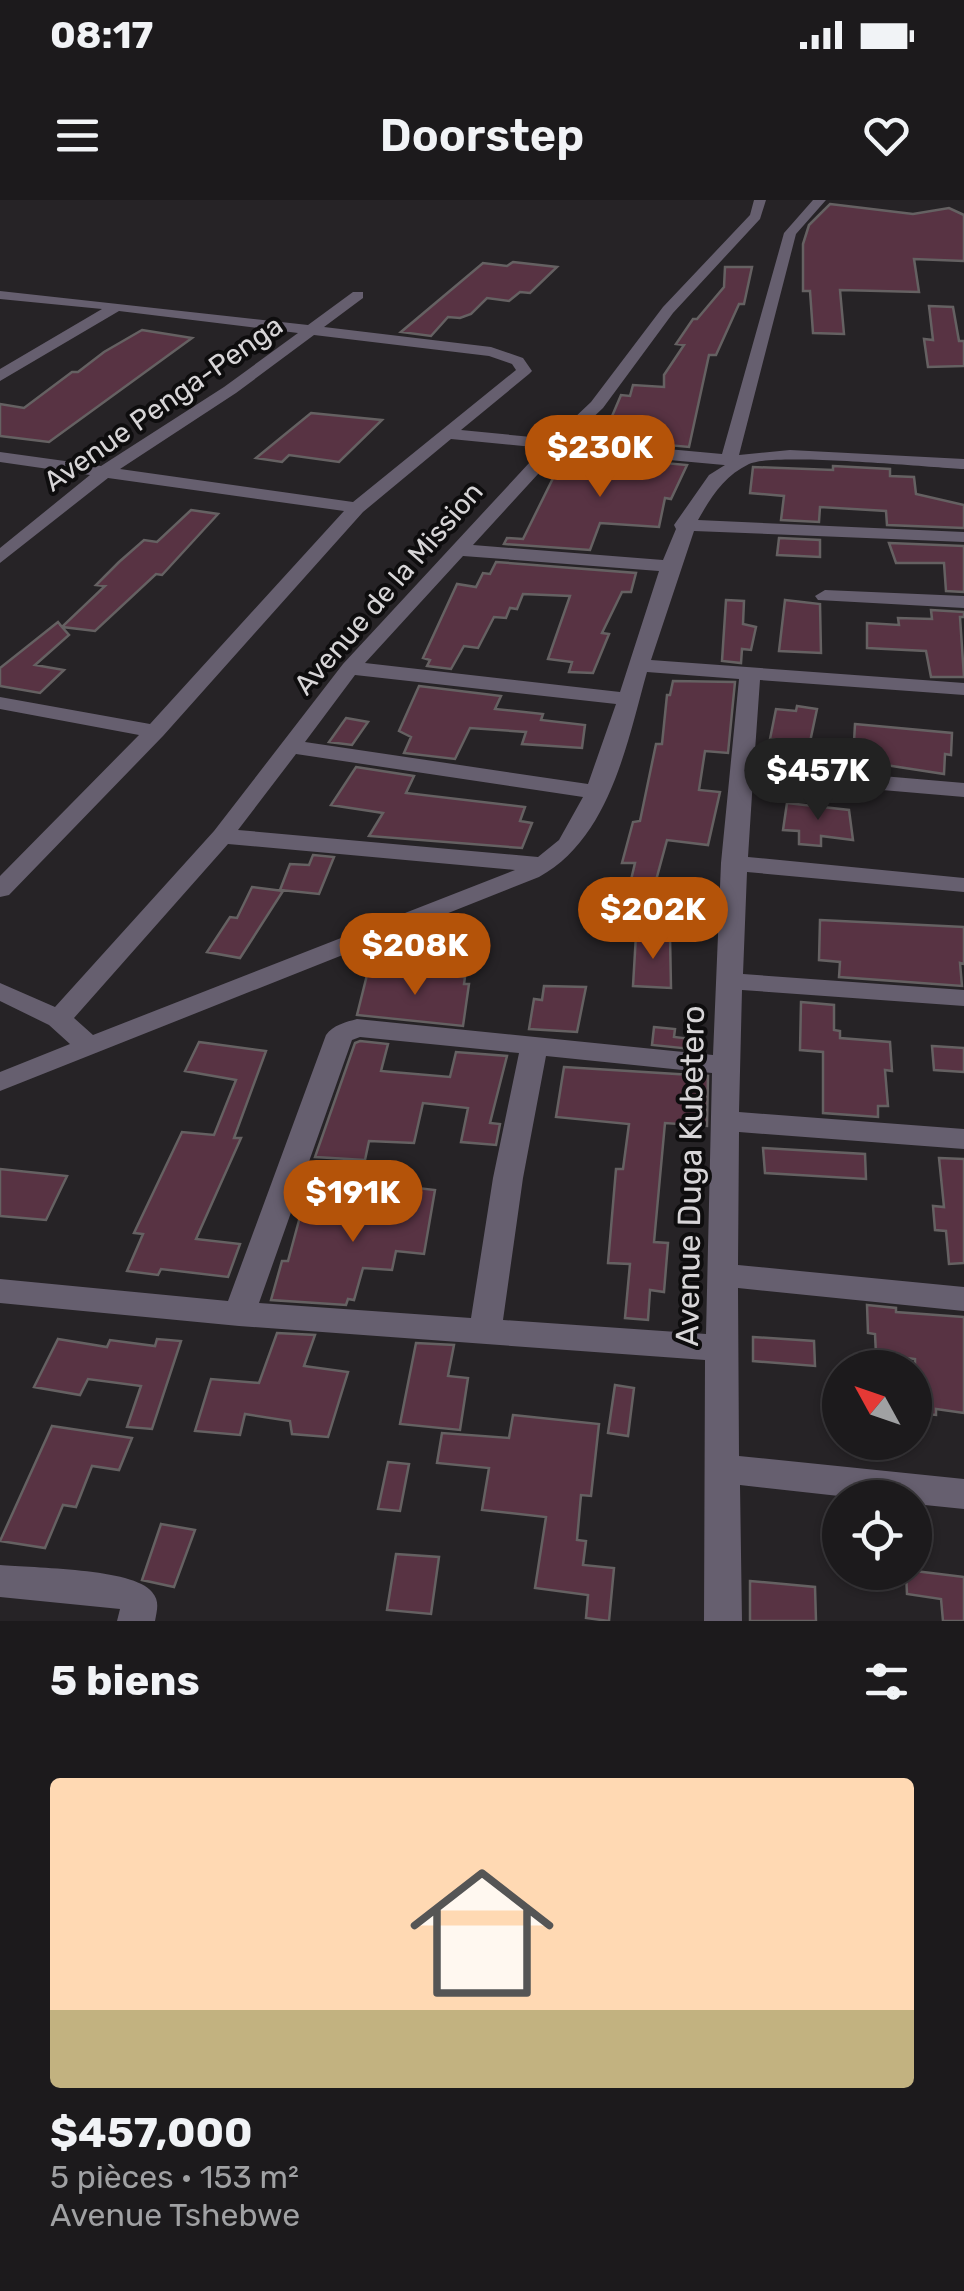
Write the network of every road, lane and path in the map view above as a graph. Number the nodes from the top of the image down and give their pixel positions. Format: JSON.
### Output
{"nodes":[{"id":1,"x":760,"y":200,"type":"edge"},
{"id":2,"x":820,"y":200,"type":"edge"},
{"id":3,"x":358,"y":294,"type":"dead end"},
{"id":4,"x":0,"y":295,"type":"edge"},
{"id":5,"x":116,"y":306,"type":"junction"},
{"id":6,"x":312,"y":330,"type":"junction"},
{"id":7,"x":0,"y":376,"type":"edge"},
{"id":8,"x":446,"y":434,"type":"junction"},
{"id":9,"x":553,"y":446,"type":"junction"},
{"id":10,"x":0,"y":457,"type":"edge"},
{"id":11,"x":734,"y":461,"type":"junction"},
{"id":12,"x":964,"y":464,"type":"edge"},
{"id":13,"x":104,"y":472,"type":"junction"},
{"id":14,"x":357,"y":508,"type":"junction"},
{"id":15,"x":683,"y":525,"type":"junction"},
{"id":16,"x":964,"y":537,"type":"edge"},
{"id":17,"x":460,"y":550,"type":"junction"},
{"id":18,"x":0,"y":557,"type":"edge"},
{"id":19,"x":670,"y":566,"type":"junction"},
{"id":20,"x":825,"y":596,"type":"dead end"},
{"id":21,"x":964,"y":602,"type":"edge"},
{"id":22,"x":640,"y":664,"type":"junction"},
{"id":23,"x":350,"y":668,"type":"junction"},
{"id":24,"x":750,"y":674,"type":"junction"},
{"id":25,"x":964,"y":689,"type":"edge"},
{"id":26,"x":630,"y":699,"type":"junction"},
{"id":27,"x":0,"y":703,"type":"edge"},
{"id":28,"x":154,"y":731,"type":"junction"},
{"id":29,"x":292,"y":747,"type":"junction"},
{"id":30,"x":741,"y":771,"type":"junction"},
{"id":31,"x":964,"y":790,"type":"edge"},
{"id":32,"x":596,"y":792,"type":"junction"},
{"id":33,"x":222,"y":836,"type":"junction"},
{"id":34,"x":733,"y":863,"type":"junction"},
{"id":35,"x":542,"y":865,"type":"junction"},
{"id":36,"x":964,"y":885,"type":"edge"},
{"id":37,"x":0,"y":890,"type":"edge"},
{"id":38,"x":729,"y":982,"type":"junction"},
{"id":39,"x":0,"y":991,"type":"edge"},
{"id":40,"x":964,"y":998,"type":"edge"},
{"id":41,"x":60,"y":1018,"type":"junction"},
{"id":42,"x":534,"y":1045,"type":"junction"},
{"id":43,"x":91,"y":1048,"type":"junction"},
{"id":44,"x":725,"y":1066,"type":"junction"},
{"id":45,"x":0,"y":1082,"type":"edge"},
{"id":46,"x":726,"y":1121,"type":"junction"},
{"id":47,"x":964,"y":1139,"type":"edge"},
{"id":48,"x":724,"y":1275,"type":"junction"},
{"id":49,"x":0,"y":1292,"type":"edge"},
{"id":50,"x":964,"y":1299,"type":"edge"},
{"id":51,"x":239,"y":1314,"type":"junction"},
{"id":52,"x":485,"y":1332,"type":"junction"},
{"id":53,"x":720,"y":1348,"type":"junction"},
{"id":54,"x":722,"y":1469,"type":"junction"},
{"id":55,"x":964,"y":1494,"type":"edge"},
{"id":56,"x":0,"y":1581,"type":"edge"},
{"id":57,"x":137,"y":1619,"type":"edge"},
{"id":58,"x":724,"y":1621,"type":"edge"}],
"edges":[{"from":1,"to":9,"type":"street","name":"Avenue de la Mission"},
{"from":2,"to":11,"type":"street"},
{"from":3,"to":6,"type":"street","name":"Avenue Penga-Penga"},
{"from":4,"to":5,"type":"street"},
{"from":5,"to":6,"type":"street"},
{"from":5,"to":7,"type":"street"},
{"from":6,"to":8,"type":"street"},
{"from":6,"to":13,"type":"street","name":"Avenue Penga-Penga"},
{"from":8,"to":9,"type":"street"},
{"from":8,"to":14,"type":"street"},
{"from":9,"to":11,"type":"street"},
{"from":9,"to":17,"type":"street","name":"Avenue de la Mission"},
{"from":10,"to":13,"type":"street"},
{"from":11,"to":12,"type":"street"},
{"from":11,"to":15,"type":"street"},
{"from":13,"to":14,"type":"street"},
{"from":13,"to":18,"type":"street","name":"Avenue Penga-Penga"},
{"from":14,"to":28,"type":"street"},
{"from":15,"to":16,"type":"street"},
{"from":15,"to":19,"type":"street"},
{"from":17,"to":19,"type":"street"},
{"from":17,"to":23,"type":"street","name":"Avenue de la Mission"},
{"from":19,"to":22,"type":"street"},
{"from":20,"to":21,"type":"street"},
{"from":22,"to":24,"type":"street"},
{"from":22,"to":26,"type":"street"},
{"from":23,"to":26,"type":"street"},
{"from":23,"to":29,"type":"street","name":"Avenue de la Mission"},
{"from":24,"to":25,"type":"street"},
{"from":24,"to":30,"type":"street","name":"Avenue Duga Kubetero"},
{"from":26,"to":32,"type":"street"},
{"from":27,"to":28,"type":"street"},
{"from":28,"to":37,"type":"street"},
{"from":29,"to":32,"type":"street"},
{"from":29,"to":33,"type":"street","name":"Avenue de la Mission"},
{"from":30,"to":31,"type":"street"},
{"from":30,"to":34,"type":"street","name":"Avenue Duga Kubetero"},
{"from":32,"to":35,"type":"street"},
{"from":33,"to":35,"type":"street"},
{"from":33,"to":41,"type":"street","name":"Avenue de la Mission"},
{"from":34,"to":36,"type":"street"},
{"from":34,"to":38,"type":"street","name":"Avenue Duga Kubetero"},
{"from":35,"to":43,"type":"street"},
{"from":38,"to":40,"type":"street"},
{"from":38,"to":44,"type":"street","name":"Avenue Duga Kubetero"},
{"from":39,"to":41,"type":"street"},
{"from":41,"to":43,"type":"street"},
{"from":42,"to":44,"type":"street"},
{"from":42,"to":51,"type":"street"},
{"from":42,"to":52,"type":"street"},
{"from":43,"to":45,"type":"street"},
{"from":44,"to":46,"type":"street","name":"Avenue Duga Kubetero"},
{"from":46,"to":47,"type":"street"},
{"from":46,"to":48,"type":"street","name":"Avenue Duga Kubetero"},
{"from":48,"to":50,"type":"street"},
{"from":48,"to":53,"type":"street","name":"Avenue Duga Kubetero"},
{"from":49,"to":51,"type":"street"},
{"from":51,"to":52,"type":"street"},
{"from":52,"to":53,"type":"street"},
{"from":53,"to":54,"type":"street","name":"Avenue Duga Kubetero"},
{"from":54,"to":55,"type":"street"},
{"from":54,"to":58,"type":"street","name":"Avenue Duga Kubetero"},
{"from":56,"to":57,"type":"street"}]}
